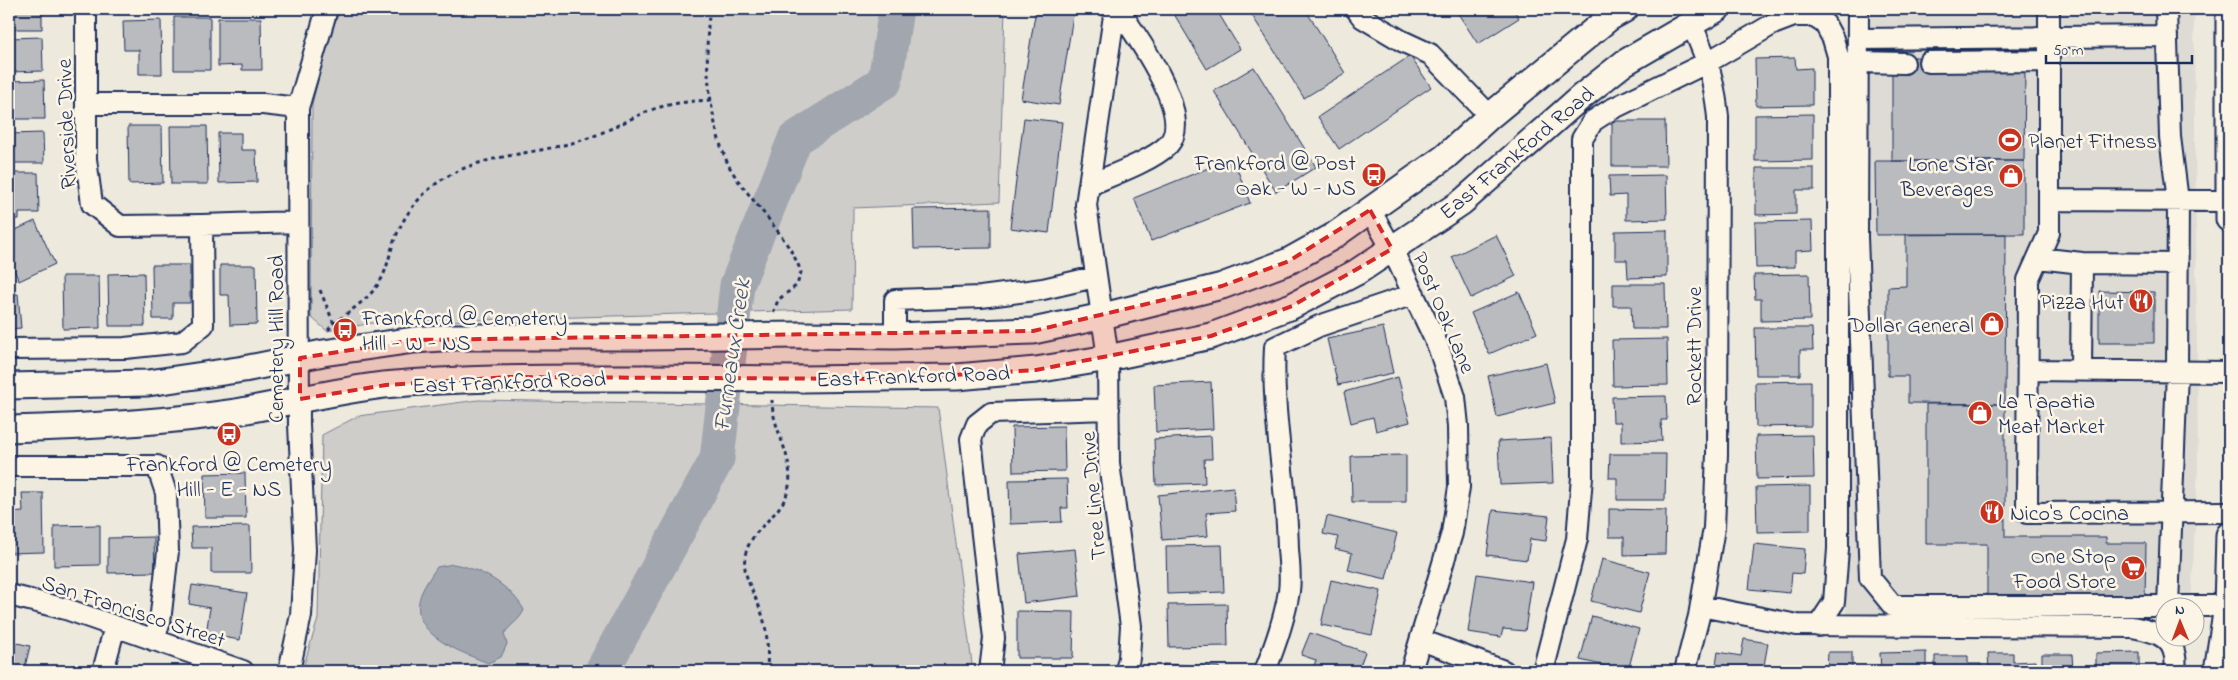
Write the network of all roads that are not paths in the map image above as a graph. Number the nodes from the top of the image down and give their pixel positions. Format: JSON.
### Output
{"nodes":[{"id":1,"x":86,"y":9,"type":"edge"},
{"id":2,"x":327,"y":9,"type":"edge"},
{"id":3,"x":1116,"y":9,"type":"edge"},
{"id":4,"x":1356,"y":9,"type":"edge"},
{"id":5,"x":1625,"y":9,"type":"edge"},
{"id":6,"x":1717,"y":9,"type":"edge"},
{"id":7,"x":1858,"y":9,"type":"edge"},
{"id":8,"x":2049,"y":9,"type":"edge"},
{"id":9,"x":2166,"y":9,"type":"edge"},
{"id":10,"x":2229,"y":9,"type":"edge"},
{"id":11,"x":1691,"y":23,"type":"junction"},
{"id":12,"x":2167,"y":36,"type":"junction"},
{"id":13,"x":2049,"y":37,"type":"junction"},
{"id":14,"x":1858,"y":39,"type":"junction"},
{"id":15,"x":2049,"y":61,"type":"junction"},
{"id":16,"x":1708,"y":62,"type":"junction"},
{"id":17,"x":1858,"y":62,"type":"junction"},
{"id":18,"x":1929,"y":62,"type":"dead end"},
{"id":19,"x":1904,"y":63,"type":"dead end"},
{"id":20,"x":86,"y":104,"type":"junction"},
{"id":21,"x":298,"y":108,"type":"junction"},
{"id":22,"x":1490,"y":116,"type":"junction"},
{"id":23,"x":1089,"y":185,"type":"junction"},
{"id":24,"x":2049,"y":200,"type":"junction"},
{"id":25,"x":2178,"y":201,"type":"junction"},
{"id":26,"x":2229,"y":201,"type":"edge"},
{"id":27,"x":1370,"y":210,"type":"junction"},
{"id":28,"x":2229,"y":220,"type":"edge"},
{"id":29,"x":298,"y":222,"type":"junction"},
{"id":30,"x":202,"y":226,"type":"junction"},
{"id":31,"x":1392,"y":249,"type":"junction"},
{"id":32,"x":2038,"y":258,"type":"junction"},
{"id":33,"x":2082,"y":263,"type":"junction"},
{"id":34,"x":2178,"y":264,"type":"junction"},
{"id":35,"x":1095,"y":277,"type":"junction"},
{"id":36,"x":1414,"y":294,"type":"junction"},
{"id":37,"x":1103,"y":316,"type":"junction"},
{"id":38,"x":895,"y":336,"type":"junction"},
{"id":39,"x":9,"y":350,"type":"edge"},
{"id":40,"x":300,"y":358,"type":"junction"},
{"id":41,"x":1108,"y":358,"type":"junction"},
{"id":42,"x":2028,"y":370,"type":"junction"},
{"id":43,"x":2081,"y":370,"type":"junction"},
{"id":44,"x":2177,"y":372,"type":"junction"},
{"id":45,"x":2229,"y":372,"type":"edge"},
{"id":46,"x":9,"y":386,"type":"edge"},
{"id":47,"x":300,"y":399,"type":"junction"},
{"id":48,"x":1109,"y":409,"type":"junction"},
{"id":49,"x":9,"y":429,"type":"edge"},
{"id":50,"x":9,"y":466,"type":"edge"},
{"id":51,"x":2172,"y":512,"type":"junction"},
{"id":52,"x":2229,"y":512,"type":"edge"},
{"id":53,"x":2229,"y":535,"type":"edge"},
{"id":54,"x":9,"y":595,"type":"edge"},
{"id":55,"x":2168,"y":598,"type":"edge"},
{"id":56,"x":1701,"y":606,"type":"junction"},
{"id":57,"x":2156,"y":606,"type":"edge"},
{"id":58,"x":2206,"y":606,"type":"edge"},
{"id":59,"x":2227,"y":606,"type":"junction"},
{"id":60,"x":115,"y":626,"type":"junction"},
{"id":61,"x":1818,"y":626,"type":"junction"},
{"id":62,"x":153,"y":640,"type":"junction"},
{"id":63,"x":1421,"y":640,"type":"junction"},
{"id":64,"x":102,"y":671,"type":"edge"},
{"id":65,"x":243,"y":671,"type":"edge"},
{"id":66,"x":289,"y":671,"type":"edge"},
{"id":67,"x":990,"y":671,"type":"edge"},
{"id":68,"x":1126,"y":671,"type":"edge"},
{"id":69,"x":1265,"y":671,"type":"edge"},
{"id":70,"x":1412,"y":671,"type":"edge"},
{"id":71,"x":1504,"y":671,"type":"edge"},
{"id":72,"x":1543,"y":671,"type":"edge"},
{"id":73,"x":1684,"y":671,"type":"edge"},
{"id":74,"x":2175,"y":671,"type":"edge"},
{"id":75,"x":2217,"y":671,"type":"edge"}],
"edges":[{"from":1,"to":20,"type":"street","name":"Riverside Drive"},
{"from":2,"to":21,"type":"street","name":"Cemetery Hill Road"},
{"from":3,"to":23,"type":"street","name":"Tree Line Drive"},
{"from":3,"to":23,"type":"street"},
{"from":4,"to":22,"type":"street"},
{"from":5,"to":22,"type":"main road","name":"East Frankford Road"},
{"from":6,"to":11,"type":"main road","name":"East Frankford Road"},
{"from":7,"to":14,"type":"street"},
{"from":8,"to":13,"type":"street"},
{"from":9,"to":12,"type":"street"},
{"from":10,"to":26,"type":"main road"},
{"from":11,"to":16,"type":"street","name":"Rockett Drive"},
{"from":11,"to":31,"type":"main road","name":"East Frankford Road"},
{"from":12,"to":13,"type":"street"},
{"from":12,"to":25,"type":"street"},
{"from":13,"to":14,"type":"street"},
{"from":13,"to":15,"type":"street"},
{"from":14,"to":17,"type":"street"},
{"from":15,"to":18,"type":"street"},
{"from":15,"to":24,"type":"street"},
{"from":16,"to":56,"type":"street","name":"Rockett Drive"},
{"from":16,"to":61,"type":"street"},
{"from":16,"to":72,"type":"street"},
{"from":17,"to":19,"type":"street"},
{"from":17,"to":57,"type":"street"},
{"from":20,"to":21,"type":"street"},
{"from":20,"to":30,"type":"street","name":"Riverside Drive"},
{"from":21,"to":29,"type":"street","name":"Cemetery Hill Road"},
{"from":22,"to":27,"type":"main road","name":"East Frankford Road"},
{"from":23,"to":35,"type":"street","name":"Tree Line Drive"},
{"from":24,"to":25,"type":"street"},
{"from":24,"to":32,"type":"street"},
{"from":25,"to":26,"type":"street"},
{"from":25,"to":34,"type":"street"},
{"from":26,"to":28,"type":"main road"},
{"from":27,"to":31,"type":"street","name":"Post Oak Lane"},
{"from":27,"to":37,"type":"main road","name":"East Frankford Road"},
{"from":29,"to":30,"type":"street","name":"Riverside Drive"},
{"from":29,"to":40,"type":"street","name":"Cemetery Hill Road"},
{"from":30,"to":39,"type":"street"},
{"from":31,"to":36,"type":"street","name":"Post Oak Lane"},
{"from":31,"to":41,"type":"main road","name":"East Frankford Road"},
{"from":32,"to":33,"type":"street"},
{"from":32,"to":42,"type":"street"},
{"from":33,"to":34,"type":"street"},
{"from":33,"to":43,"type":"street"},
{"from":34,"to":44,"type":"street"},
{"from":35,"to":37,"type":"street","name":"Tree Line Drive"},
{"from":35,"to":38,"type":"street"},
{"from":36,"to":63,"type":"street","name":"Post Oak Lane"},
{"from":36,"to":69,"type":"street"},
{"from":37,"to":38,"type":"main road","name":"East Frankford Road"},
{"from":37,"to":41,"type":"street","name":"Tree Line Drive"},
{"from":38,"to":40,"type":"main road","name":"East Frankford Road","bridge":true},
{"from":40,"to":46,"type":"main road","name":"East Frankford Road"},
{"from":40,"to":47,"type":"street","name":"Cemetery Hill Road"},
{"from":41,"to":47,"type":"main road","name":"East Frankford Road","bridge":true},
{"from":41,"to":48,"type":"street","name":"Tree Line Drive"},
{"from":42,"to":43,"type":"street"},
{"from":42,"to":51,"type":"street"},
{"from":43,"to":44,"type":"street"},
{"from":44,"to":45,"type":"street"},
{"from":44,"to":51,"type":"street"},
{"from":47,"to":49,"type":"main road","name":"East Frankford Road"},
{"from":47,"to":66,"type":"street","name":"Cemetery Hill Road"},
{"from":48,"to":67,"type":"street"},
{"from":48,"to":68,"type":"street","name":"Tree Line Drive"},
{"from":50,"to":62,"type":"street"},
{"from":51,"to":52,"type":"street"},
{"from":51,"to":55,"type":"street"},
{"from":53,"to":59,"type":"main road"},
{"from":54,"to":60,"type":"street","name":"San Francisco Street"},
{"from":56,"to":61,"type":"street"},
{"from":56,"to":73,"type":"street","name":"Rockett Drive"},
{"from":58,"to":59,"type":"street"},
{"from":59,"to":75,"type":"main road"},
{"from":60,"to":62,"type":"street","name":"San Francisco Street"},
{"from":60,"to":64,"type":"street"},
{"from":61,"to":74,"type":"street"},
{"from":62,"to":65,"type":"street","name":"San Francisco Street"},
{"from":63,"to":70,"type":"street","name":"Post Oak Lane"},
{"from":63,"to":71,"type":"street"}]}
